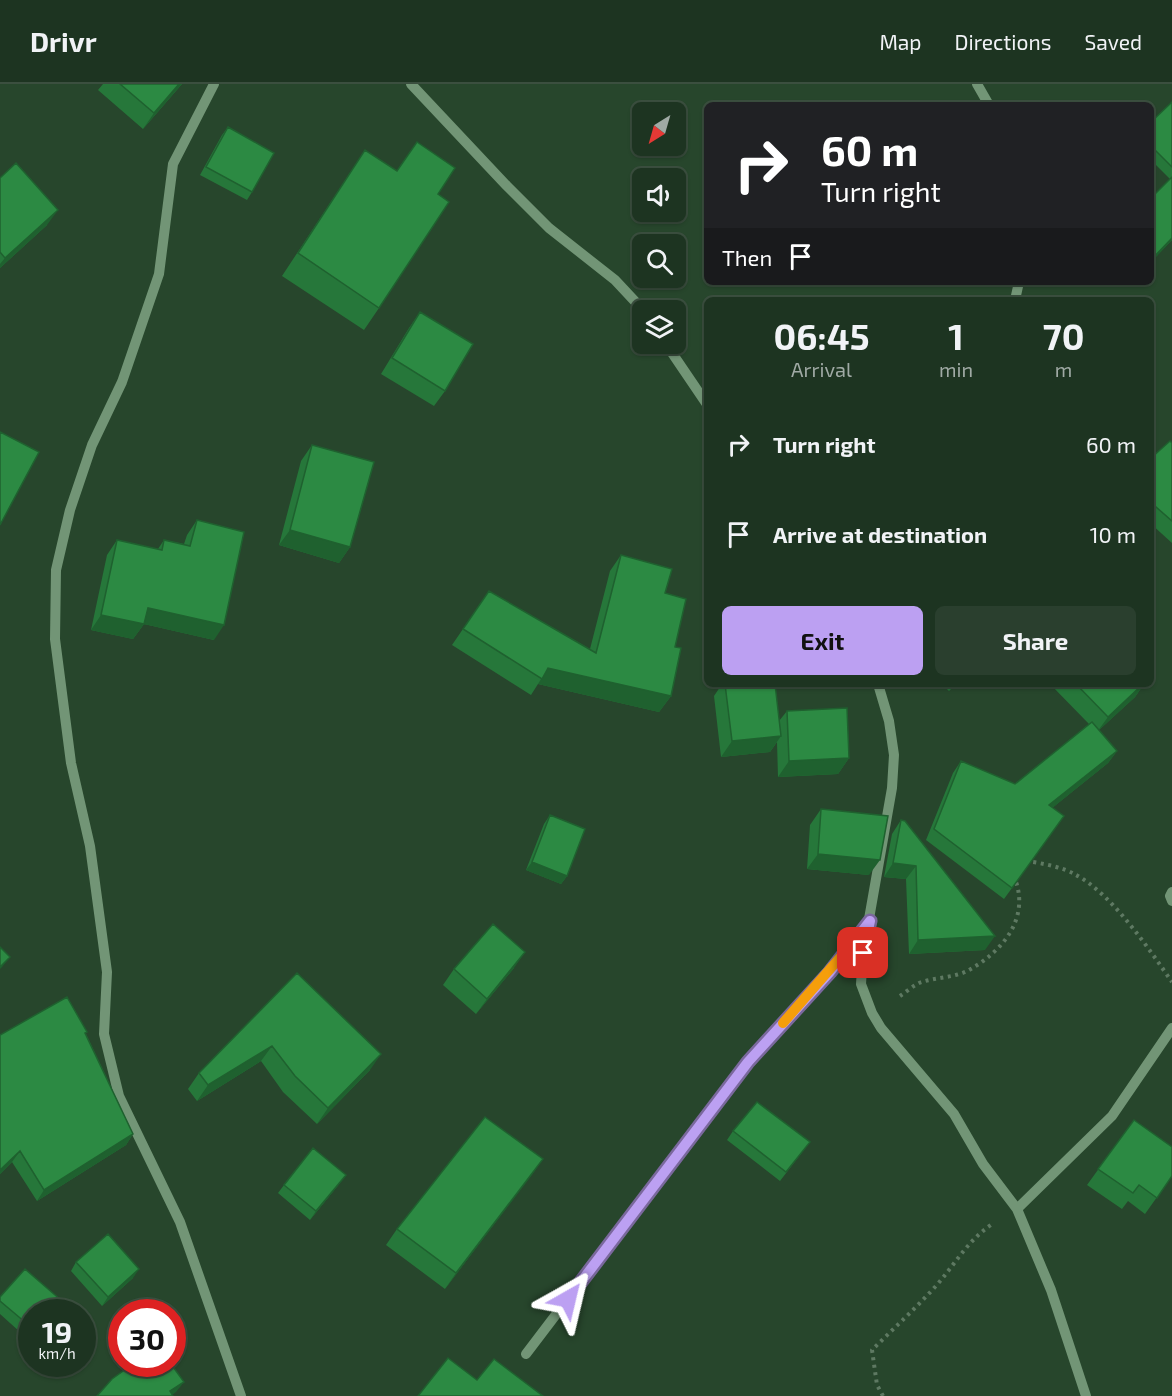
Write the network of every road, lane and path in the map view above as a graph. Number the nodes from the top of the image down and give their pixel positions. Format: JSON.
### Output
{"nodes":[{"id":1,"x":214,"y":84,"type":"edge"},
{"id":2,"x":411,"y":84,"type":"edge"},
{"id":3,"x":977,"y":84,"type":"edge"},
{"id":4,"x":987,"y":102,"type":"edge"},
{"id":5,"x":634,"y":300,"type":"edge"},
{"id":6,"x":673,"y":354,"type":"edge"},
{"id":7,"x":704,"y":400,"type":"edge"},
{"id":8,"x":879,"y":687,"type":"edge"},
{"id":9,"x":1023,"y":861,"type":"edge"},
{"id":10,"x":1013,"y":876,"type":"edge"},
{"id":11,"x":1172,"y":892,"type":"edge"},
{"id":12,"x":1172,"y":901,"type":"edge"},
{"id":13,"x":870,"y":921,"type":"junction"},
{"id":14,"x":1172,"y":982,"type":"edge"},
{"id":15,"x":881,"y":1028,"type":"junction"},
{"id":16,"x":1172,"y":1028,"type":"edge"},
{"id":17,"x":1017,"y":1209,"type":"junction"},
{"id":18,"x":526,"y":1354,"type":"dead end"},
{"id":19,"x":241,"y":1396,"type":"edge"},
{"id":20,"x":883,"y":1396,"type":"edge"},
{"id":21,"x":1086,"y":1396,"type":"edge"}],
"edges":[{"from":1,"to":19,"type":"street"},
{"from":2,"to":5,"type":"street"},
{"from":3,"to":4,"type":"street"},
{"from":6,"to":7,"type":"street"},
{"from":8,"to":13,"type":"street"},
{"from":9,"to":14,"type":"path"},
{"from":10,"to":15,"type":"path"},
{"from":11,"to":12,"type":"street"},
{"from":13,"to":15,"type":"street"},
{"from":13,"to":18,"type":"street"},
{"from":15,"to":17,"type":"street"},
{"from":16,"to":17,"type":"street"},
{"from":17,"to":20,"type":"path"},
{"from":17,"to":21,"type":"street"}]}
